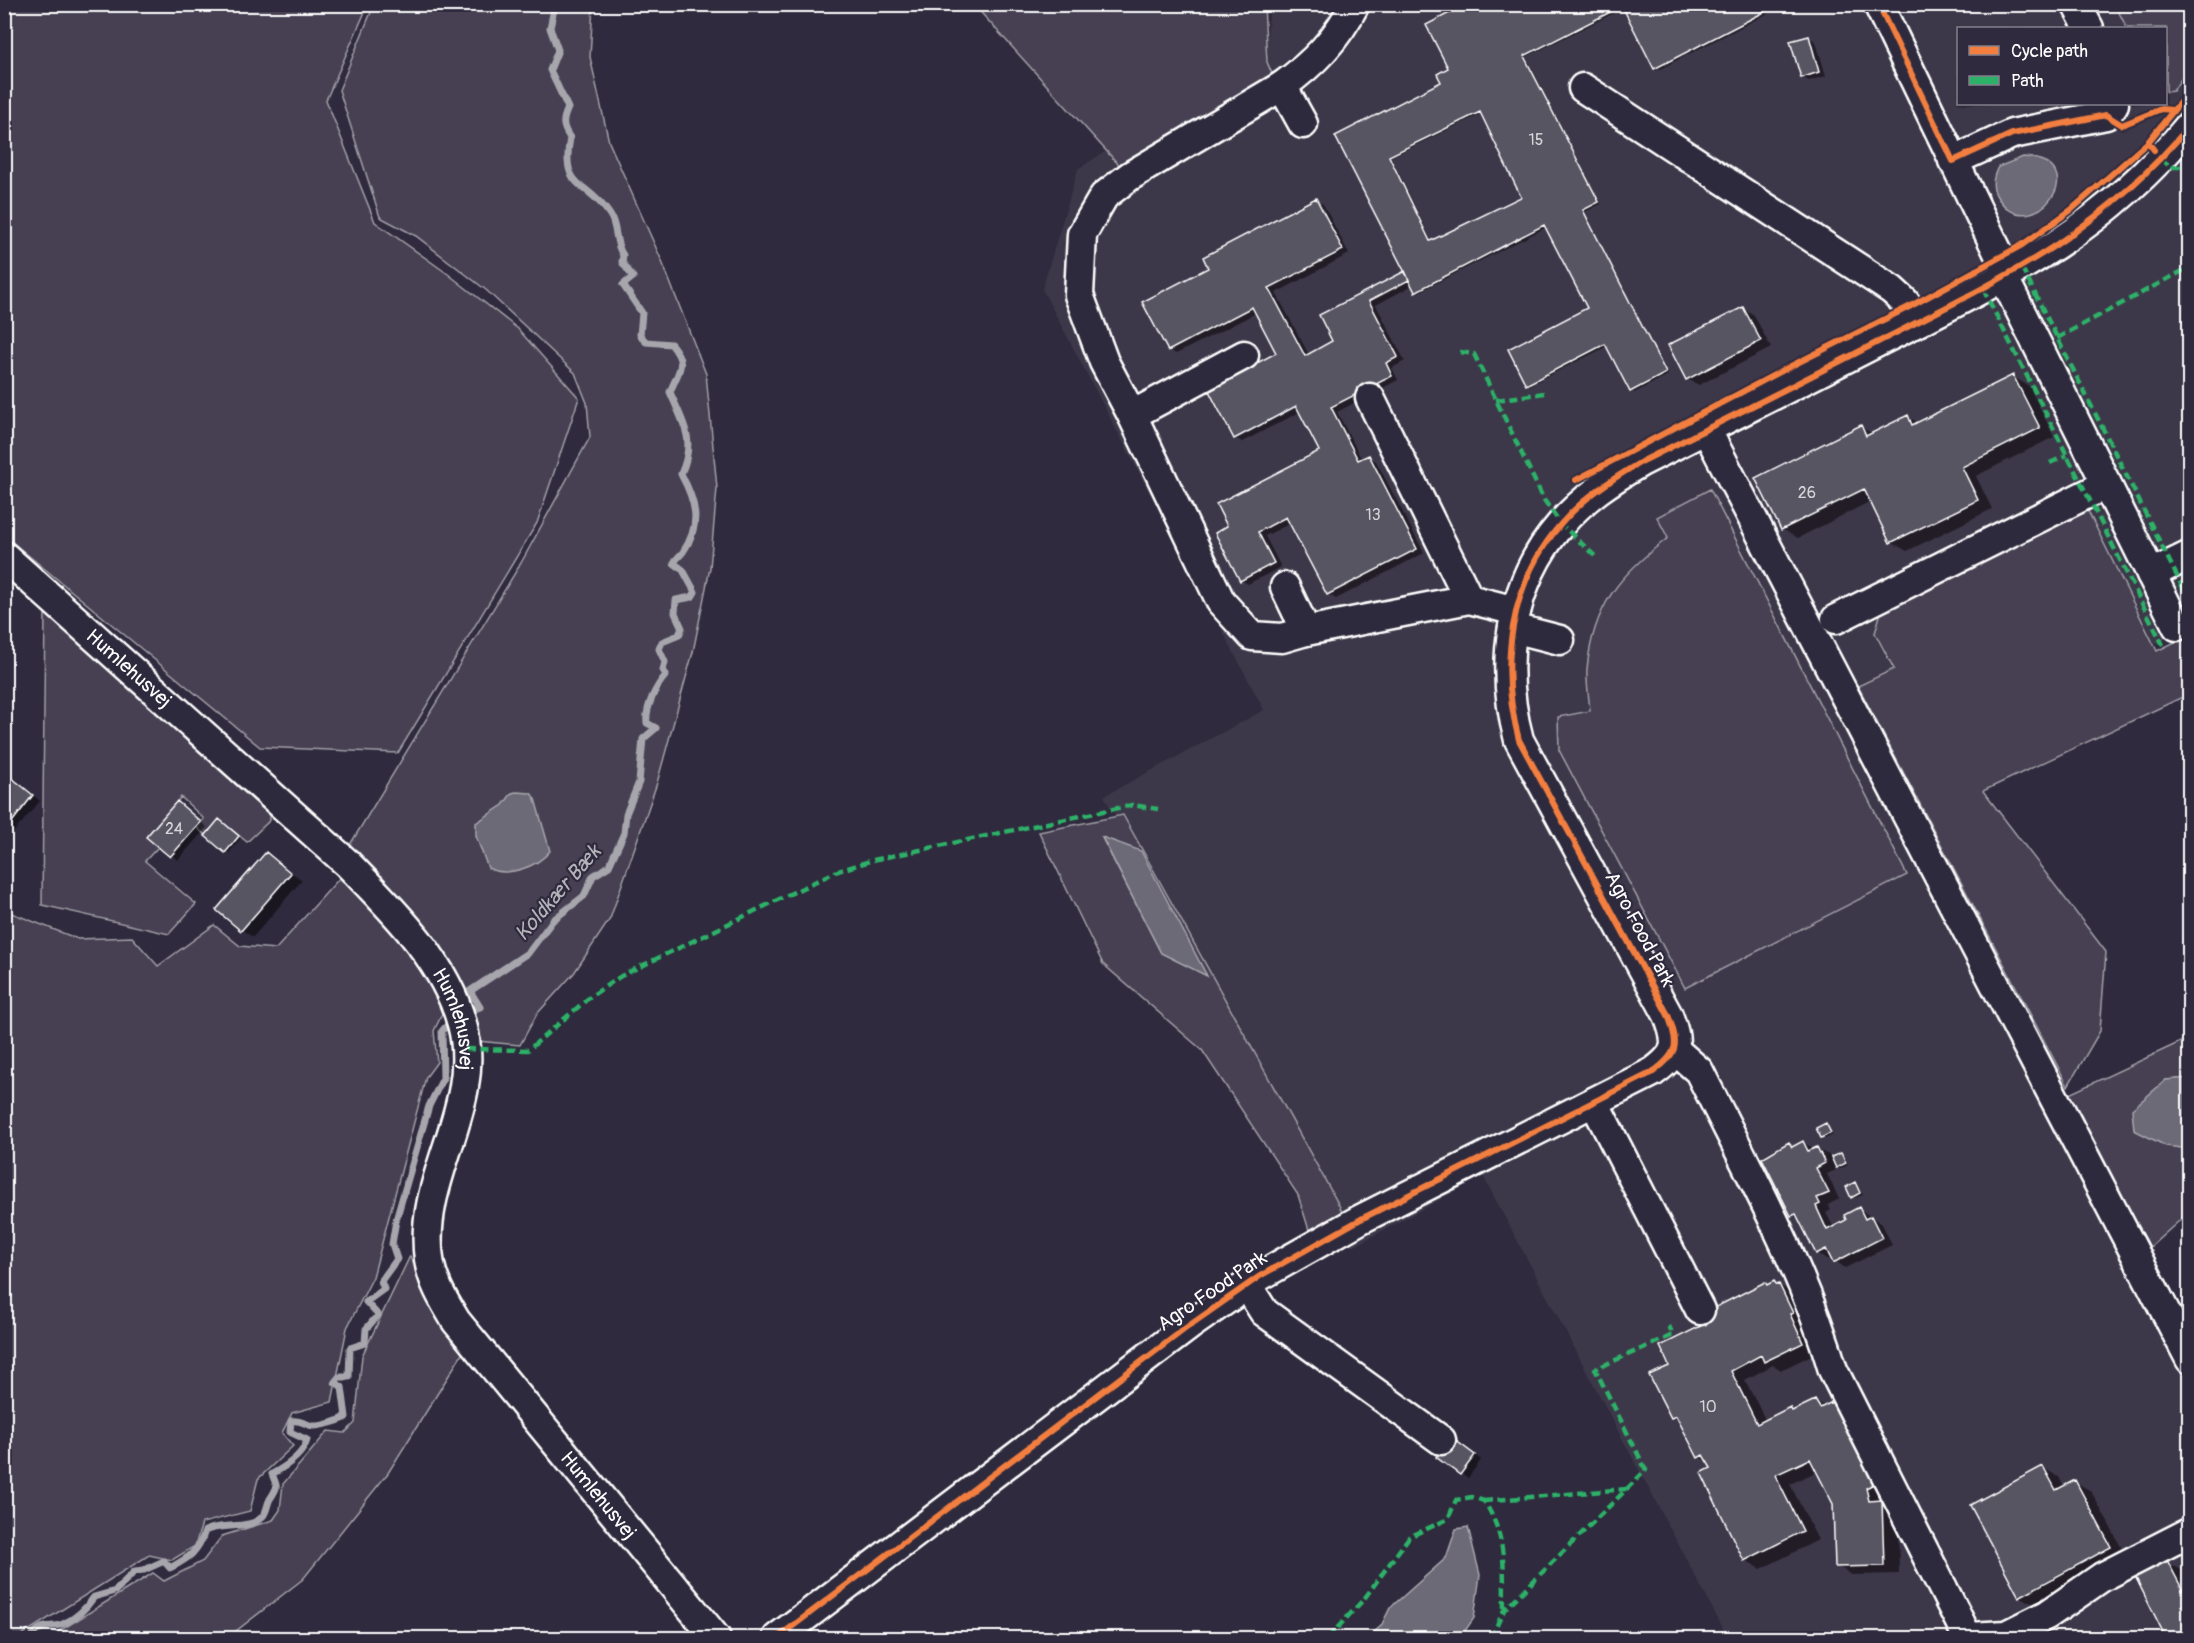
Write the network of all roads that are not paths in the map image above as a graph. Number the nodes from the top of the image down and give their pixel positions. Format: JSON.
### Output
{"nodes":[{"id":1,"x":1355,"y":4,"type":"edge"},
{"id":2,"x":1878,"y":4,"type":"edge"},
{"id":3,"x":2076,"y":4,"type":"edge"},
{"id":4,"x":2088,"y":27,"type":"edge"},
{"id":5,"x":1282,"y":86,"type":"junction"},
{"id":6,"x":1583,"y":88,"type":"dead end"},
{"id":7,"x":2113,"y":105,"type":"edge"},
{"id":8,"x":1303,"y":124,"type":"dead end"},
{"id":9,"x":2190,"y":125,"type":"edge"},
{"id":10,"x":1953,"y":160,"type":"junction"},
{"id":11,"x":2006,"y":276,"type":"junction"},
{"id":12,"x":1919,"y":321,"type":"junction"},
{"id":13,"x":1244,"y":355,"type":"dead end"},
{"id":14,"x":1370,"y":398,"type":"dead end"},
{"id":15,"x":1132,"y":415,"type":"junction"},
{"id":16,"x":1706,"y":429,"type":"junction"},
{"id":17,"x":2106,"y":484,"type":"junction"},
{"id":18,"x":2190,"y":555,"type":"edge"},
{"id":19,"x":4,"y":556,"type":"edge"},
{"id":20,"x":2151,"y":574,"type":"junction"},
{"id":21,"x":1285,"y":587,"type":"dead end"},
{"id":22,"x":1469,"y":599,"type":"junction"},
{"id":23,"x":1836,"y":619,"type":"dead end"},
{"id":24,"x":1514,"y":620,"type":"junction"},
{"id":25,"x":2177,"y":626,"type":"dead end"},
{"id":26,"x":1306,"y":631,"type":"junction"},
{"id":27,"x":1560,"y":640,"type":"dead end"},
{"id":28,"x":1675,"y":1050,"type":"junction"},
{"id":29,"x":1594,"y":1102,"type":"junction"},
{"id":30,"x":1247,"y":1285,"type":"junction"},
{"id":31,"x":1700,"y":1310,"type":"dead end"},
{"id":32,"x":2190,"y":1359,"type":"edge"},
{"id":33,"x":1441,"y":1440,"type":"dead end"},
{"id":34,"x":2190,"y":1532,"type":"edge"},
{"id":35,"x":1969,"y":1637,"type":"edge"},
{"id":36,"x":716,"y":1638,"type":"edge"},
{"id":37,"x":777,"y":1638,"type":"edge"}],
"edges":[{"from":1,"to":5,"type":"street"},
{"from":2,"to":10,"type":"street"},
{"from":3,"to":4,"type":"street"},
{"from":5,"to":8,"type":"street"},
{"from":5,"to":15,"type":"street"},
{"from":6,"to":12,"type":"street"},
{"from":7,"to":10,"type":"street"},
{"from":9,"to":11,"type":"street","name":"Agro Food Park"},
{"from":10,"to":11,"type":"street"},
{"from":11,"to":12,"type":"street","name":"Agro Food Park"},
{"from":11,"to":17,"type":"street"},
{"from":12,"to":16,"type":"street","name":"Agro Food Park"},
{"from":13,"to":15,"type":"street"},
{"from":14,"to":22,"type":"street"},
{"from":15,"to":26,"type":"street"},
{"from":16,"to":24,"type":"street","name":"Agro Food Park"},
{"from":16,"to":32,"type":"street"},
{"from":17,"to":20,"type":"street"},
{"from":17,"to":23,"type":"street"},
{"from":18,"to":20,"type":"street"},
{"from":19,"to":36,"type":"street","name":"Humlehusvej"},
{"from":20,"to":25,"type":"street"},
{"from":21,"to":26,"type":"street"},
{"from":22,"to":24,"type":"street"},
{"from":22,"to":26,"type":"street"},
{"from":24,"to":27,"type":"street"},
{"from":24,"to":28,"type":"street","name":"Agro Food Park"},
{"from":28,"to":29,"type":"street","name":"Agro Food Park"},
{"from":28,"to":35,"type":"street"},
{"from":29,"to":30,"type":"street","name":"Agro Food Park"},
{"from":29,"to":31,"type":"street"},
{"from":30,"to":33,"type":"street"},
{"from":30,"to":37,"type":"street","name":"Agro Food Park"},
{"from":34,"to":35,"type":"street"}]}
